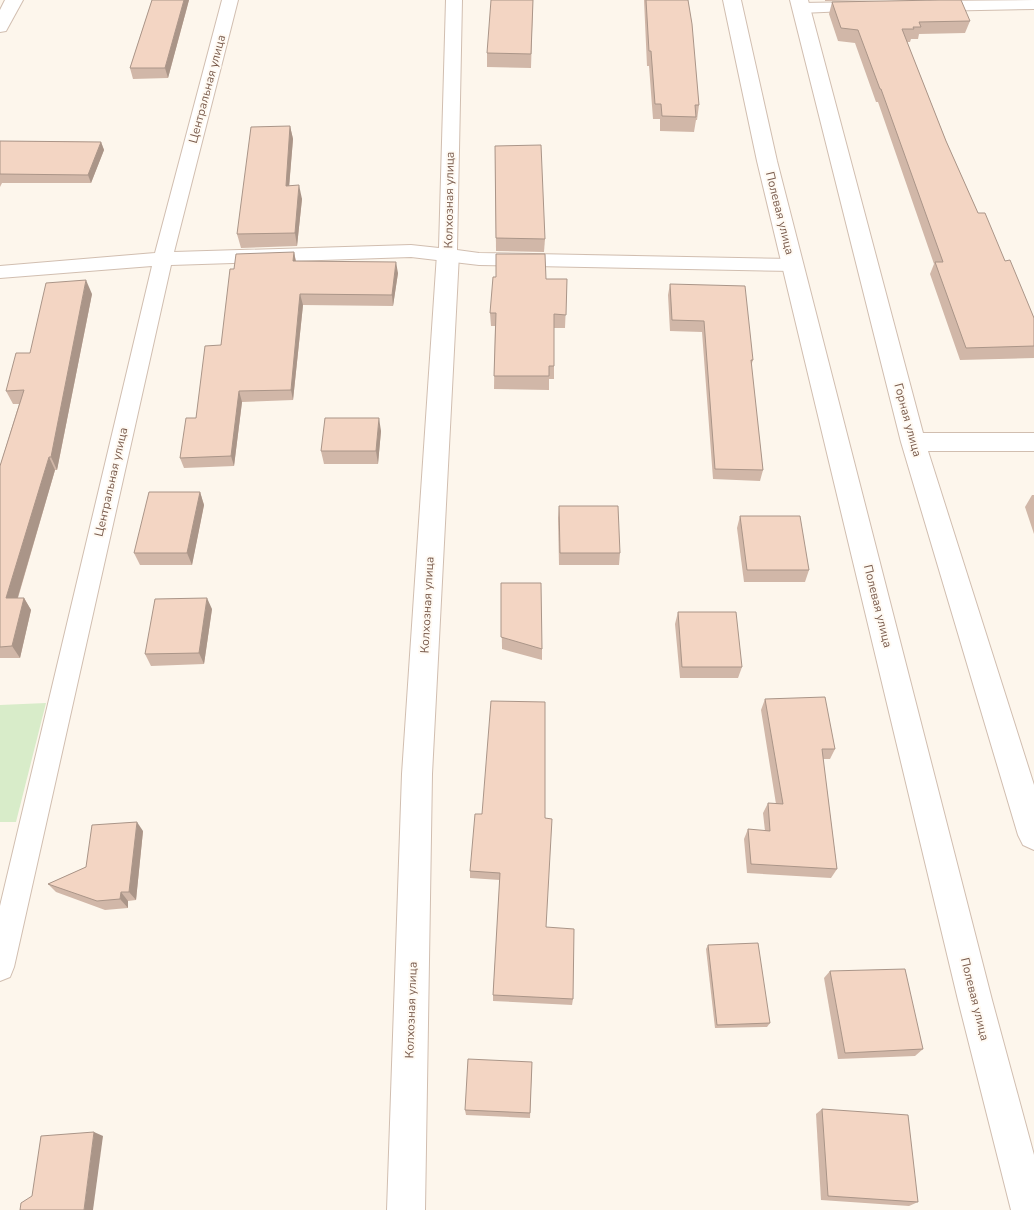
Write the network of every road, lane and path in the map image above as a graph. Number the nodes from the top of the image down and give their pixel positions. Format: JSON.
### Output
{"nodes":[{"id":1,"x":14,"y":0,"type":"edge"},
{"id":2,"x":230,"y":0,"type":"edge"},
{"id":3,"x":454,"y":0,"type":"edge"},
{"id":4,"x":732,"y":0,"type":"edge"},
{"id":5,"x":800,"y":4,"type":"edge"},
{"id":6,"x":1034,"y":4,"type":"edge"},
{"id":7,"x":879,"y":6,"type":"edge"},
{"id":8,"x":918,"y":6,"type":"edge"},
{"id":9,"x":0,"y":27,"type":"edge"},
{"id":10,"x":448,"y":254,"type":"junction"},
{"id":11,"x":163,"y":259,"type":"junction"},
{"id":12,"x":794,"y":265,"type":"junction"},
{"id":13,"x":0,"y":272,"type":"edge"},
{"id":14,"x":913,"y":442,"type":"junction"},
{"id":15,"x":1034,"y":442,"type":"edge"},
{"id":16,"x":1034,"y":835,"type":"edge"},
{"id":17,"x":0,"y":966,"type":"edge"},
{"id":18,"x":406,"y":1210,"type":"edge"},
{"id":19,"x":1030,"y":1210,"type":"edge"}],
"edges":[{"from":1,"to":9,"type":"street"},
{"from":2,"to":11,"type":"lane","name":"Центральная улица"},
{"from":3,"to":10,"type":"lane","name":"Колхозная улица"},
{"from":4,"to":12,"type":"street","name":"Полевая улица"},
{"from":5,"to":7,"type":"lane"},
{"from":5,"to":14,"type":"street","name":"Горная улица"},
{"from":6,"to":8,"type":"lane"},
{"from":10,"to":11,"type":"lane"},
{"from":10,"to":12,"type":"lane"},
{"from":10,"to":18,"type":"street","name":"Колхозная улица"},
{"from":11,"to":13,"type":"lane"},
{"from":11,"to":17,"type":"lane","name":"Центральная улица"},
{"from":12,"to":19,"type":"street","name":"Полевая улица"},
{"from":14,"to":15,"type":"street"},
{"from":14,"to":16,"type":"street","name":"Горная улица"}]}
